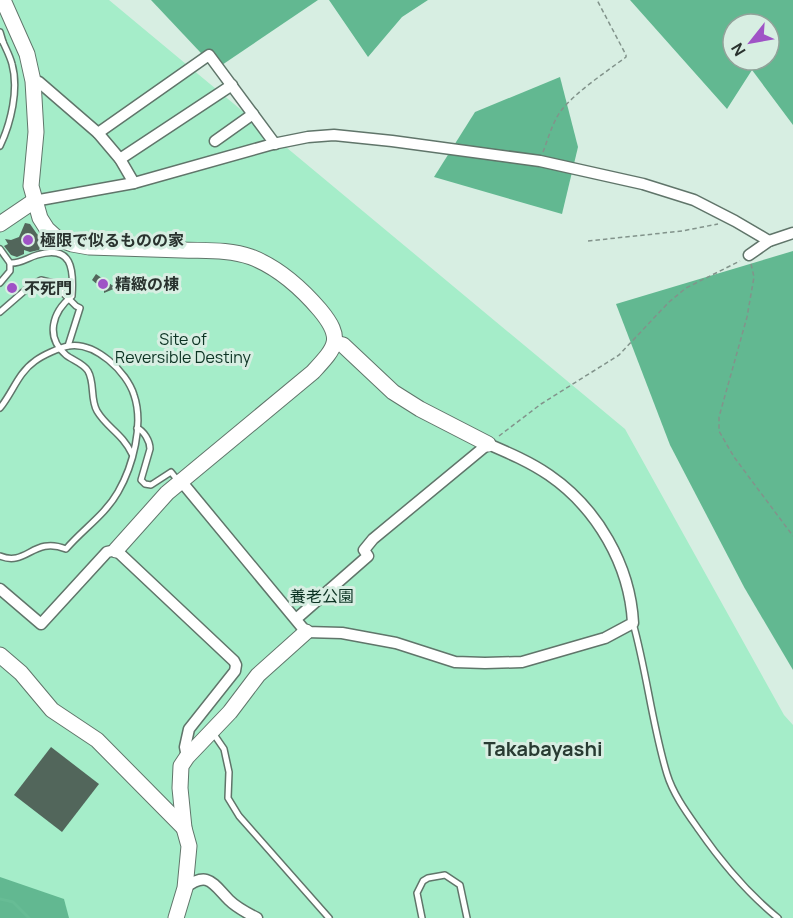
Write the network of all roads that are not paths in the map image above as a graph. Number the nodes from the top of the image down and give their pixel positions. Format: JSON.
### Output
{"nodes":[{"id":1,"x":3,"y":0,"type":"edge"},
{"id":2,"x":0,"y":32,"type":"edge"},
{"id":3,"x":2,"y":41,"type":"edge"},
{"id":4,"x":33,"y":81,"type":"junction"},
{"id":5,"x":232,"y":85,"type":"junction"},
{"id":6,"x":254,"y":114,"type":"junction"},
{"id":7,"x":98,"y":133,"type":"junction"},
{"id":8,"x":215,"y":141,"type":"dead end"},
{"id":9,"x":275,"y":144,"type":"junction"},
{"id":10,"x":0,"y":146,"type":"edge"},
{"id":11,"x":120,"y":159,"type":"junction"},
{"id":12,"x":134,"y":183,"type":"junction"},
{"id":13,"x":34,"y":201,"type":"junction"},
{"id":14,"x":0,"y":224,"type":"edge"},
{"id":15,"x":793,"y":233,"type":"edge"},
{"id":16,"x":769,"y":241,"type":"junction"},
{"id":17,"x":0,"y":249,"type":"edge"},
{"id":18,"x":750,"y":255,"type":"road end"},
{"id":19,"x":10,"y":263,"type":"junction"},
{"id":20,"x":0,"y":283,"type":"edge"},
{"id":21,"x":68,"y":299,"type":"junction"},
{"id":22,"x":0,"y":312,"type":"edge"},
{"id":23,"x":335,"y":343,"type":"junction"},
{"id":24,"x":68,"y":346,"type":"junction"},
{"id":25,"x":61,"y":350,"type":"junction"},
{"id":26,"x":0,"y":408,"type":"edge"},
{"id":27,"x":137,"y":428,"type":"junction"},
{"id":28,"x":488,"y":444,"type":"junction"},
{"id":29,"x":132,"y":454,"type":"junction"},
{"id":30,"x":178,"y":479,"type":"junction"},
{"id":31,"x":116,"y":550,"type":"junction"},
{"id":32,"x":0,"y":556,"type":"edge"},
{"id":33,"x":0,"y":588,"type":"edge"},
{"id":34,"x":296,"y":619,"type":"junction"},
{"id":35,"x":633,"y":623,"type":"junction"},
{"id":36,"x":306,"y":632,"type":"junction"},
{"id":37,"x":0,"y":655,"type":"edge"},
{"id":38,"x":212,"y":731,"type":"junction"},
{"id":39,"x":187,"y":757,"type":"junction"},
{"id":40,"x":184,"y":828,"type":"junction"},
{"id":41,"x":185,"y":888,"type":"junction"},
{"id":42,"x":176,"y":918,"type":"edge"},
{"id":43,"x":257,"y":918,"type":"edge"},
{"id":44,"x":329,"y":918,"type":"edge"},
{"id":45,"x":422,"y":918,"type":"edge"},
{"id":46,"x":467,"y":918,"type":"edge"},
{"id":47,"x":778,"y":918,"type":"edge"}],
"edges":[{"from":1,"to":4,"type":"street"},
{"from":2,"to":3,"type":"lane"},
{"from":3,"to":10,"type":"lane"},
{"from":4,"to":7,"type":"street"},
{"from":4,"to":13,"type":"street"},
{"from":5,"to":6,"type":"street"},
{"from":5,"to":7,"type":"street"},
{"from":5,"to":11,"type":"street"},
{"from":6,"to":8,"type":"street"},
{"from":6,"to":9,"type":"street"},
{"from":7,"to":11,"type":"street"},
{"from":9,"to":12,"type":"street"},
{"from":9,"to":16,"type":"street"},
{"from":11,"to":12,"type":"street"},
{"from":12,"to":13,"type":"street"},
{"from":13,"to":14,"type":"street"},
{"from":13,"to":23,"type":"street"},
{"from":15,"to":16,"type":"street"},
{"from":16,"to":18,"type":"street"},
{"from":17,"to":19,"type":"lane"},
{"from":19,"to":20,"type":"lane"},
{"from":19,"to":21,"type":"lane"},
{"from":21,"to":22,"type":"lane"},
{"from":21,"to":24,"type":"lane"},
{"from":21,"to":25,"type":"lane"},
{"from":23,"to":28,"type":"street"},
{"from":23,"to":30,"type":"street"},
{"from":24,"to":25,"type":"lane"},
{"from":24,"to":27,"type":"lane"},
{"from":25,"to":26,"type":"lane"},
{"from":25,"to":29,"type":"lane"},
{"from":27,"to":29,"type":"lane"},
{"from":27,"to":30,"type":"lane"},
{"from":28,"to":34,"type":"street"},
{"from":28,"to":35,"type":"street"},
{"from":29,"to":32,"type":"lane"},
{"from":30,"to":31,"type":"street"},
{"from":30,"to":34,"type":"street"},
{"from":31,"to":33,"type":"street"},
{"from":31,"to":39,"type":"street"},
{"from":34,"to":36,"type":"street"},
{"from":35,"to":36,"type":"street"},
{"from":35,"to":47,"type":"lane"},
{"from":36,"to":38,"type":"street"},
{"from":37,"to":40,"type":"street"},
{"from":38,"to":39,"type":"street"},
{"from":38,"to":44,"type":"lane"},
{"from":39,"to":40,"type":"street"},
{"from":40,"to":41,"type":"street"},
{"from":41,"to":42,"type":"street"},
{"from":41,"to":43,"type":"street"},
{"from":45,"to":46,"type":"lane"}]}
